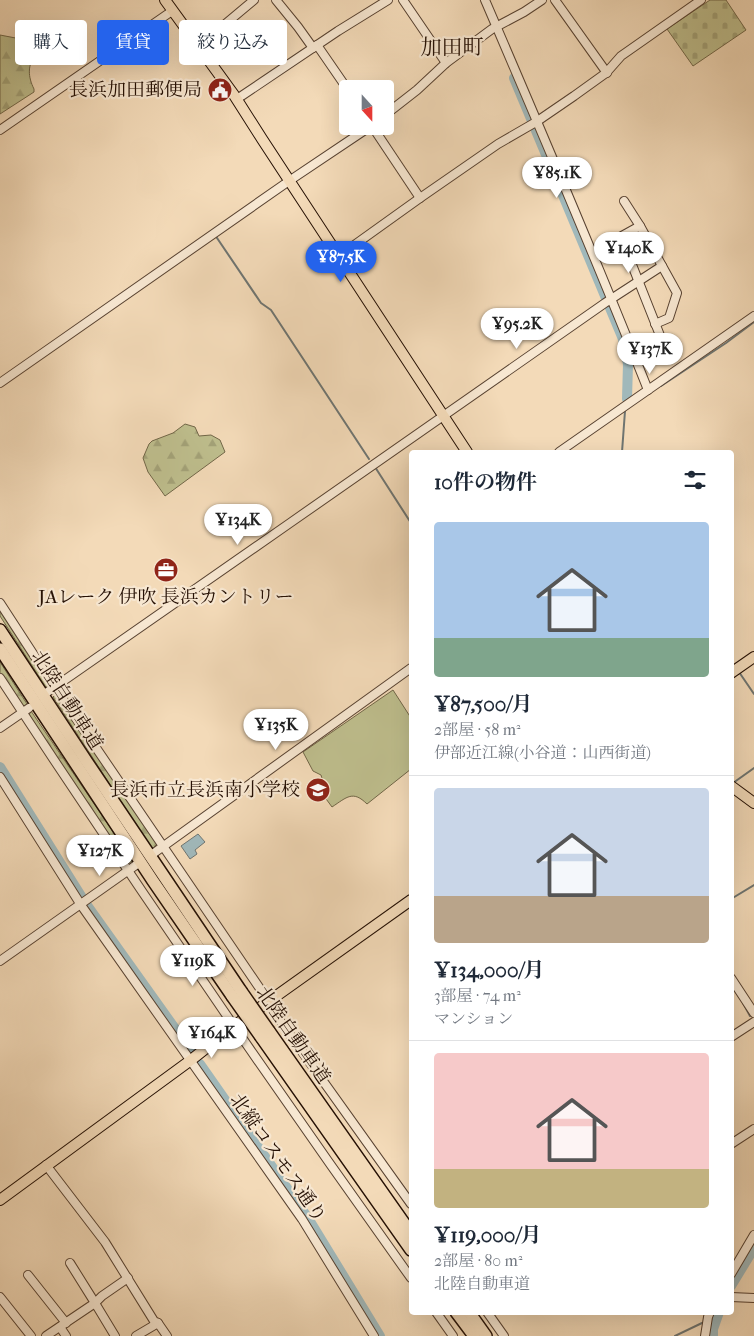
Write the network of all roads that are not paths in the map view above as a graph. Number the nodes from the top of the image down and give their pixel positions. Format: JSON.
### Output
{"nodes":[{"id":1,"x":165,"y":0,"type":"edge"},
{"id":2,"x":254,"y":0,"type":"edge"},
{"id":3,"x":276,"y":0,"type":"edge"},
{"id":4,"x":388,"y":0,"type":"edge"},
{"id":5,"x":403,"y":0,"type":"edge"},
{"id":6,"x":485,"y":0,"type":"edge"},
{"id":7,"x":542,"y":0,"type":"edge"},
{"id":8,"x":555,"y":0,"type":"edge"},
{"id":9,"x":702,"y":0,"type":"edge"},
{"id":10,"x":172,"y":11,"type":"junction"},
{"id":11,"x":179,"y":20,"type":"edge"},
{"id":12,"x":230,"y":20,"type":"edge"},
{"id":13,"x":495,"y":28,"type":"junction"},
{"id":14,"x":315,"y":46,"type":"junction"},
{"id":15,"x":446,"y":63,"type":"junction"},
{"id":16,"x":213,"y":65,"type":"edge"},
{"id":17,"x":606,"y":72,"type":"junction"},
{"id":18,"x":340,"y":80,"type":"edge"},
{"id":19,"x":236,"y":97,"type":"junction"},
{"id":20,"x":394,"y":108,"type":"edge"},
{"id":21,"x":534,"y":123,"type":"junction"},
{"id":22,"x":0,"y":130,"type":"edge"},
{"id":23,"x":358,"y":135,"type":"edge"},
{"id":24,"x":378,"y":135,"type":"edge"},
{"id":25,"x":289,"y":180,"type":"junction"},
{"id":26,"x":420,"y":198,"type":"junction"},
{"id":27,"x":624,"y":201,"type":"dead end"},
{"id":28,"x":640,"y":226,"type":"junction"},
{"id":29,"x":621,"y":237,"type":"junction"},
{"id":30,"x":593,"y":252,"type":"junction"},
{"id":31,"x":339,"y":256,"type":"junction"},
{"id":32,"x":662,"y":266,"type":"junction"},
{"id":33,"x":638,"y":282,"type":"junction"},
{"id":34,"x":608,"y":301,"type":"junction"},
{"id":35,"x":754,"y":316,"type":"edge"},
{"id":36,"x":655,"y":324,"type":"junction"},
{"id":37,"x":637,"y":362,"type":"junction"},
{"id":38,"x":0,"y":384,"type":"edge"},
{"id":39,"x":648,"y":390,"type":"junction"},
{"id":40,"x":442,"y":416,"type":"junction"},
{"id":41,"x":466,"y":450,"type":"edge"},
{"id":42,"x":562,"y":450,"type":"edge"},
{"id":43,"x":0,"y":603,"type":"edge"},
{"id":44,"x":0,"y":630,"type":"edge"},
{"id":45,"x":0,"y":649,"type":"edge"},
{"id":46,"x":754,"y":657,"type":"edge"},
{"id":47,"x":409,"y":669,"type":"edge"},
{"id":48,"x":734,"y":671,"type":"edge"},
{"id":49,"x":0,"y":678,"type":"edge"},
{"id":50,"x":54,"y":686,"type":"junction"},
{"id":51,"x":46,"y":693,"type":"dead end"},
{"id":52,"x":26,"y":710,"type":"junction"},
{"id":53,"x":0,"y":728,"type":"edge"},
{"id":54,"x":0,"y":777,"type":"edge"},
{"id":55,"x":734,"y":788,"type":"edge"},
{"id":56,"x":754,"y":803,"type":"edge"},
{"id":57,"x":163,"y":846,"type":"junction"},
{"id":58,"x":154,"y":853,"type":"dead end"},
{"id":59,"x":136,"y":865,"type":"dead end"},
{"id":60,"x":128,"y":871,"type":"junction"},
{"id":61,"x":409,"y":901,"type":"edge"},
{"id":62,"x":83,"y":903,"type":"junction"},
{"id":63,"x":0,"y":962,"type":"edge"},
{"id":64,"x":734,"y":983,"type":"edge"},
{"id":65,"x":236,"y":993,"type":"junction"},
{"id":66,"x":268,"y":1002,"type":"junction"},
{"id":67,"x":754,"y":1013,"type":"edge"},
{"id":68,"x":754,"y":1022,"type":"edge"},
{"id":69,"x":234,"y":1026,"type":"junction"},
{"id":70,"x":265,"y":1034,"type":"junction"},
{"id":71,"x":734,"y":1035,"type":"edge"},
{"id":72,"x":191,"y":1060,"type":"junction"},
{"id":73,"x":754,"y":1129,"type":"edge"},
{"id":74,"x":734,"y":1142,"type":"edge"},
{"id":75,"x":46,"y":1165,"type":"junction"},
{"id":76,"x":0,"y":1200,"type":"edge"},
{"id":77,"x":409,"y":1201,"type":"edge"},
{"id":78,"x":409,"y":1230,"type":"edge"},
{"id":79,"x":754,"y":1235,"type":"edge"},
{"id":80,"x":409,"y":1247,"type":"edge"},
{"id":81,"x":734,"y":1261,"type":"edge"},
{"id":82,"x":70,"y":1263,"type":"dead end"},
{"id":83,"x":28,"y":1275,"type":"dead end"},
{"id":84,"x":409,"y":1275,"type":"edge"},
{"id":85,"x":128,"y":1278,"type":"junction"},
{"id":86,"x":0,"y":1297,"type":"edge"},
{"id":87,"x":734,"y":1297,"type":"edge"},
{"id":88,"x":754,"y":1298,"type":"edge"},
{"id":89,"x":94,"y":1303,"type":"junction"},
{"id":90,"x":3,"y":1308,"type":"edge"},
{"id":91,"x":438,"y":1315,"type":"edge"},
{"id":92,"x":458,"y":1315,"type":"edge"},
{"id":93,"x":471,"y":1315,"type":"edge"},
{"id":94,"x":490,"y":1315,"type":"edge"},
{"id":95,"x":709,"y":1315,"type":"edge"},
{"id":96,"x":158,"y":1323,"type":"junction"},
{"id":97,"x":63,"y":1325,"type":"junction"},
{"id":98,"x":31,"y":1336,"type":"edge"},
{"id":99,"x":46,"y":1336,"type":"edge"},
{"id":100,"x":66,"y":1336,"type":"edge"},
{"id":101,"x":115,"y":1336,"type":"edge"},
{"id":102,"x":136,"y":1336,"type":"edge"},
{"id":103,"x":167,"y":1336,"type":"edge"},
{"id":104,"x":374,"y":1336,"type":"edge"},
{"id":105,"x":453,"y":1336,"type":"edge"},
{"id":106,"x":474,"y":1336,"type":"edge"},
{"id":107,"x":486,"y":1336,"type":"edge"},
{"id":108,"x":504,"y":1336,"type":"edge"},
{"id":109,"x":705,"y":1336,"type":"edge"}],
"edges":[{"from":1,"to":10,"type":"main road"},
{"from":2,"to":12,"type":"street"},
{"from":3,"to":14,"type":"street"},
{"from":4,"to":14,"type":"street"},
{"from":5,"to":15,"type":"street"},
{"from":6,"to":13,"type":"street"},
{"from":7,"to":13,"type":"street"},
{"from":8,"to":17,"type":"street"},
{"from":9,"to":17,"type":"street"},
{"from":10,"to":11,"type":"main road"},
{"from":10,"to":22,"type":"street"},
{"from":13,"to":15,"type":"street"},
{"from":13,"to":21,"type":"street"},
{"from":14,"to":18,"type":"street"},
{"from":14,"to":19,"type":"street"},
{"from":15,"to":20,"type":"street"},
{"from":16,"to":19,"type":"main road"},
{"from":17,"to":21,"type":"street"},
{"from":19,"to":25,"type":"main road"},
{"from":21,"to":26,"type":"street"},
{"from":21,"to":30,"type":"street"},
{"from":23,"to":25,"type":"street"},
{"from":24,"to":26,"type":"street"},
{"from":25,"to":31,"type":"main road"},
{"from":25,"to":38,"type":"street"},
{"from":26,"to":31,"type":"street"},
{"from":27,"to":28,"type":"street"},
{"from":28,"to":29,"type":"street"},
{"from":28,"to":32,"type":"street"},
{"from":29,"to":30,"type":"street"},
{"from":29,"to":33,"type":"street"},
{"from":30,"to":34,"type":"street"},
{"from":31,"to":40,"type":"main road"},
{"from":32,"to":33,"type":"street"},
{"from":32,"to":36,"type":"street"},
{"from":33,"to":34,"type":"street"},
{"from":33,"to":36,"type":"street"},
{"from":34,"to":37,"type":"street"},
{"from":34,"to":40,"type":"street"},
{"from":35,"to":39,"type":"street"},
{"from":36,"to":37,"type":"street"},
{"from":37,"to":39,"type":"street"},
{"from":39,"to":42,"type":"street"},
{"from":40,"to":41,"type":"main road"},
{"from":40,"to":50,"type":"street"},
{"from":43,"to":50,"type":"street"},
{"from":44,"to":65,"type":"highway","name":"北陸自動車道"},
{"from":45,"to":65,"type":"highway","name":"北陸自動車道"},
{"from":46,"to":48,"type":"main road"},
{"from":47,"to":57,"type":"street"},
{"from":49,"to":52,"type":"street"},
{"from":50,"to":51,"type":"street"},
{"from":50,"to":57,"type":"street"},
{"from":52,"to":53,"type":"street"},
{"from":52,"to":60,"type":"street"},
{"from":54,"to":62,"type":"street","name":"北縦コスモス通り"},
{"from":55,"to":56,"type":"main road"},
{"from":57,"to":58,"type":"street"},
{"from":57,"to":66,"type":"street"},
{"from":59,"to":60,"type":"street"},
{"from":60,"to":62,"type":"street"},
{"from":60,"to":69,"type":"street"},
{"from":61,"to":66,"type":"main road"},
{"from":62,"to":63,"type":"street"},
{"from":62,"to":72,"type":"street","name":"北縦コスモス通り"},
{"from":64,"to":67,"type":"street"},
{"from":65,"to":70,"type":"highway","name":"北陸自動車道","bridge":true},
{"from":66,"to":69,"type":"main road"},
{"from":66,"to":77,"type":"street"},
{"from":68,"to":71,"type":"street"},
{"from":69,"to":72,"type":"main road"},
{"from":69,"to":84,"type":"street"},
{"from":70,"to":78,"type":"highway","name":"北陸自動車道"},
{"from":70,"to":80,"type":"highway","name":"北陸自動車道"},
{"from":72,"to":75,"type":"main road"},
{"from":72,"to":104,"type":"street","name":"北縦コスモス通り"},
{"from":73,"to":74,"type":"street"},
{"from":75,"to":76,"type":"main road"},
{"from":75,"to":85,"type":"street"},
{"from":79,"to":81,"type":"street"},
{"from":82,"to":89,"type":"street"},
{"from":83,"to":97,"type":"street"},
{"from":85,"to":89,"type":"street"},
{"from":85,"to":96,"type":"street"},
{"from":86,"to":90,"type":"street"},
{"from":87,"to":88,"type":"street"},
{"from":89,"to":97,"type":"street"},
{"from":89,"to":101,"type":"street"},
{"from":90,"to":98,"type":"street"},
{"from":91,"to":105,"type":"street"},
{"from":92,"to":106,"type":"highway"},
{"from":93,"to":107,"type":"highway"},
{"from":94,"to":108,"type":"street"},
{"from":95,"to":109,"type":"street"},
{"from":96,"to":102,"type":"street"},
{"from":96,"to":103,"type":"street"},
{"from":97,"to":99,"type":"street"},
{"from":97,"to":100,"type":"street"}]}
